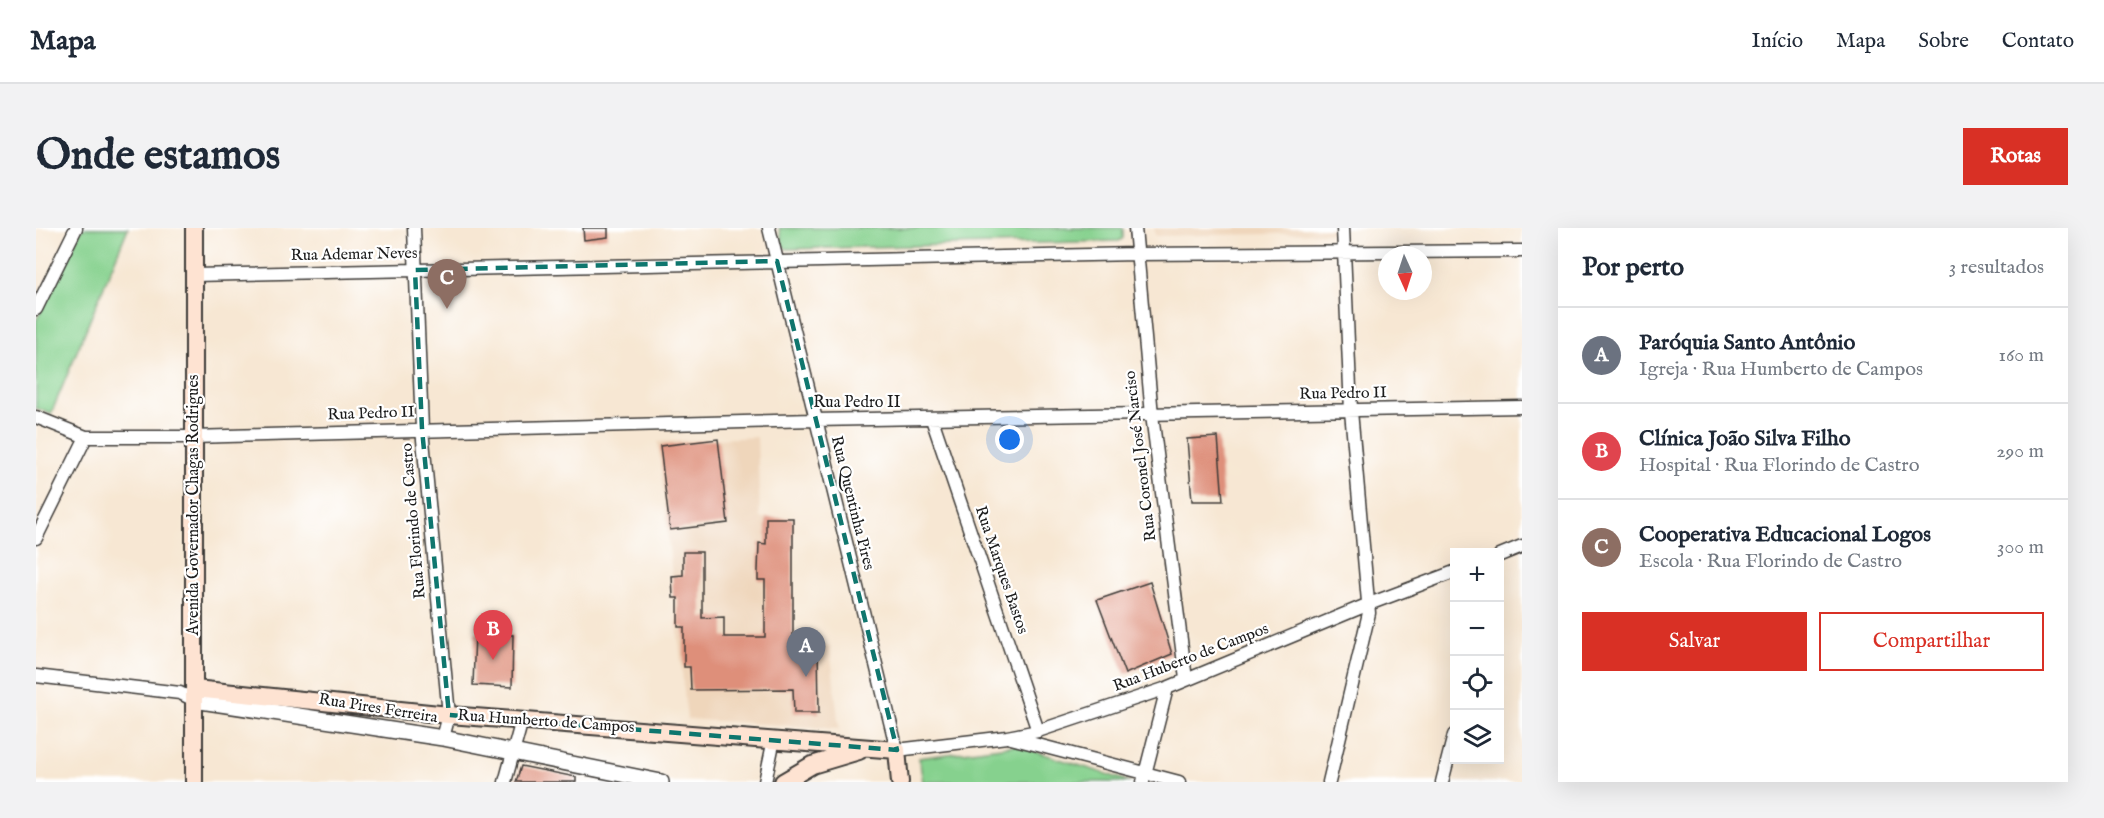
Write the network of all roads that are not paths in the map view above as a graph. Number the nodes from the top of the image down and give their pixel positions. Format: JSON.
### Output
{"nodes":[{"id":1,"x":76,"y":228,"type":"edge"},
{"id":2,"x":194,"y":228,"type":"edge"},
{"id":3,"x":414,"y":228,"type":"edge"},
{"id":4,"x":768,"y":228,"type":"edge"},
{"id":5,"x":1135,"y":228,"type":"edge"},
{"id":6,"x":1343,"y":228,"type":"edge"},
{"id":7,"x":1522,"y":251,"type":"edge"},
{"id":8,"x":1343,"y":252,"type":"junction"},
{"id":9,"x":1136,"y":254,"type":"junction"},
{"id":10,"x":777,"y":261,"type":"junction"},
{"id":11,"x":415,"y":270,"type":"junction"},
{"id":12,"x":194,"y":274,"type":"junction"},
{"id":13,"x":36,"y":309,"type":"edge"},
{"id":14,"x":1522,"y":407,"type":"edge"},
{"id":15,"x":1351,"y":411,"type":"junction"},
{"id":16,"x":1152,"y":415,"type":"junction"},
{"id":17,"x":36,"y":417,"type":"edge"},
{"id":18,"x":932,"y":419,"type":"junction"},
{"id":19,"x":814,"y":420,"type":"junction"},
{"id":20,"x":423,"y":429,"type":"junction"},
{"id":21,"x":86,"y":437,"type":"junction"},
{"id":22,"x":193,"y":437,"type":"junction"},
{"id":23,"x":36,"y":538,"type":"edge"},
{"id":24,"x":1522,"y":546,"type":"edge"},
{"id":25,"x":1504,"y":553,"type":"edge"},
{"id":26,"x":1450,"y":574,"type":"edge"},
{"id":27,"x":1369,"y":604,"type":"junction"},
{"id":28,"x":36,"y":676,"type":"edge"},
{"id":29,"x":1186,"y":679,"type":"junction"},
{"id":30,"x":1167,"y":688,"type":"junction"},
{"id":31,"x":190,"y":694,"type":"junction"},
{"id":32,"x":448,"y":715,"type":"junction"},
{"id":33,"x":522,"y":720,"type":"junction"},
{"id":34,"x":1038,"y":731,"type":"junction"},
{"id":35,"x":1007,"y":737,"type":"junction"},
{"id":36,"x":443,"y":738,"type":"junction"},
{"id":37,"x":774,"y":739,"type":"junction"},
{"id":38,"x":870,"y":748,"type":"junction"},
{"id":39,"x":897,"y":750,"type":"junction"},
{"id":40,"x":1450,"y":753,"type":"edge"},
{"id":41,"x":514,"y":754,"type":"junction"},
{"id":42,"x":1145,"y":777,"type":"edge"},
{"id":43,"x":194,"y":782,"type":"edge"},
{"id":44,"x":505,"y":782,"type":"edge"},
{"id":45,"x":661,"y":782,"type":"edge"},
{"id":46,"x":765,"y":782,"type":"edge"},
{"id":47,"x":783,"y":782,"type":"edge"},
{"id":48,"x":900,"y":782,"type":"edge"},
{"id":49,"x":1179,"y":782,"type":"edge"},
{"id":50,"x":1329,"y":782,"type":"edge"},
{"id":51,"x":1442,"y":782,"type":"edge"}],
"edges":[{"from":1,"to":13,"type":"street"},
{"from":2,"to":12,"type":"main road","name":"Avenida Governador Chagas Rodrigues"},
{"from":3,"to":11,"type":"street","name":"Rua Florindo de Castro"},
{"from":4,"to":10,"type":"street","name":"Rua Quentinha Pires"},
{"from":5,"to":9,"type":"street","name":"Rua Coronel José Narciso"},
{"from":6,"to":8,"type":"street"},
{"from":7,"to":8,"type":"street","name":"Rua Ademar Neves"},
{"from":8,"to":9,"type":"street","name":"Rua Ademar Neves"},
{"from":8,"to":15,"type":"street"},
{"from":9,"to":10,"type":"street","name":"Rua Ademar Neves"},
{"from":9,"to":16,"type":"street","name":"Rua Coronel José Narciso"},
{"from":10,"to":11,"type":"street","name":"Rua Ademar Neves"},
{"from":10,"to":19,"type":"street","name":"Rua Quentinha Pires"},
{"from":11,"to":12,"type":"street","name":"Rua Ademar Neves"},
{"from":11,"to":20,"type":"street","name":"Rua Florindo de Castro"},
{"from":12,"to":22,"type":"main road","name":"Avenida Governador Chagas Rodrigues"},
{"from":14,"to":15,"type":"street","name":"Rua Pedro II"},
{"from":15,"to":16,"type":"street","name":"Rua Pedro II"},
{"from":15,"to":27,"type":"street"},
{"from":16,"to":18,"type":"street","name":"Rua Pedro II"},
{"from":16,"to":29,"type":"street","name":"Rua Coronel José Narciso"},
{"from":17,"to":21,"type":"street"},
{"from":18,"to":19,"type":"street","name":"Rua Pedro II"},
{"from":18,"to":34,"type":"street","name":"Rua Marques Bastos"},
{"from":19,"to":20,"type":"street","name":"Rua Pedro II"},
{"from":19,"to":39,"type":"street","name":"Rua Quentinha Pires"},
{"from":20,"to":22,"type":"street","name":"Rua Pedro II"},
{"from":20,"to":32,"type":"street","name":"Rua Florindo de Castro"},
{"from":21,"to":22,"type":"street","name":"Rua Pedro II"},
{"from":21,"to":23,"type":"street"},
{"from":22,"to":31,"type":"main road","name":"Avenida Governador Chagas Rodrigues"},
{"from":24,"to":25,"type":"street"},
{"from":26,"to":27,"type":"street","name":"Rua Huberto de Campos"},
{"from":27,"to":29,"type":"street","name":"Rua Huberto de Campos"},
{"from":27,"to":50,"type":"street"},
{"from":28,"to":31,"type":"street"},
{"from":29,"to":30,"type":"street","name":"Rua Huberto de Campos"},
{"from":30,"to":34,"type":"street","name":"Rua Huberto de Campos"},
{"from":30,"to":42,"type":"street"},
{"from":31,"to":32,"type":"main road","name":"Rua Humberto de Campos"},
{"from":31,"to":36,"type":"street","name":"Rua Pires Ferreira"},
{"from":31,"to":43,"type":"main road","name":"Avenida Governador Chagas Rodrigues"},
{"from":32,"to":33,"type":"main road","name":"Rua Humberto de Campos"},
{"from":32,"to":36,"type":"street","name":"Rua Florindo de Castro"},
{"from":33,"to":37,"type":"main road","name":"Rua Humberto de Campos"},
{"from":33,"to":41,"type":"street"},
{"from":34,"to":35,"type":"street","name":"Rua Huberto de Campos"},
{"from":35,"to":39,"type":"street","name":"Rua Huberto de Campos"},
{"from":35,"to":42,"type":"street"},
{"from":36,"to":41,"type":"street","name":"Rua Pires Ferreira"},
{"from":37,"to":38,"type":"main road","name":"Rua Humberto de Campos"},
{"from":37,"to":46,"type":"street"},
{"from":38,"to":39,"type":"main road","name":"Rua Humberto de Campos"},
{"from":38,"to":47,"type":"main road"},
{"from":39,"to":48,"type":"main road"},
{"from":40,"to":51,"type":"street"},
{"from":41,"to":44,"type":"street"},
{"from":41,"to":45,"type":"street","name":"Rua Pires Ferreira"},
{"from":42,"to":49,"type":"street"}]}
